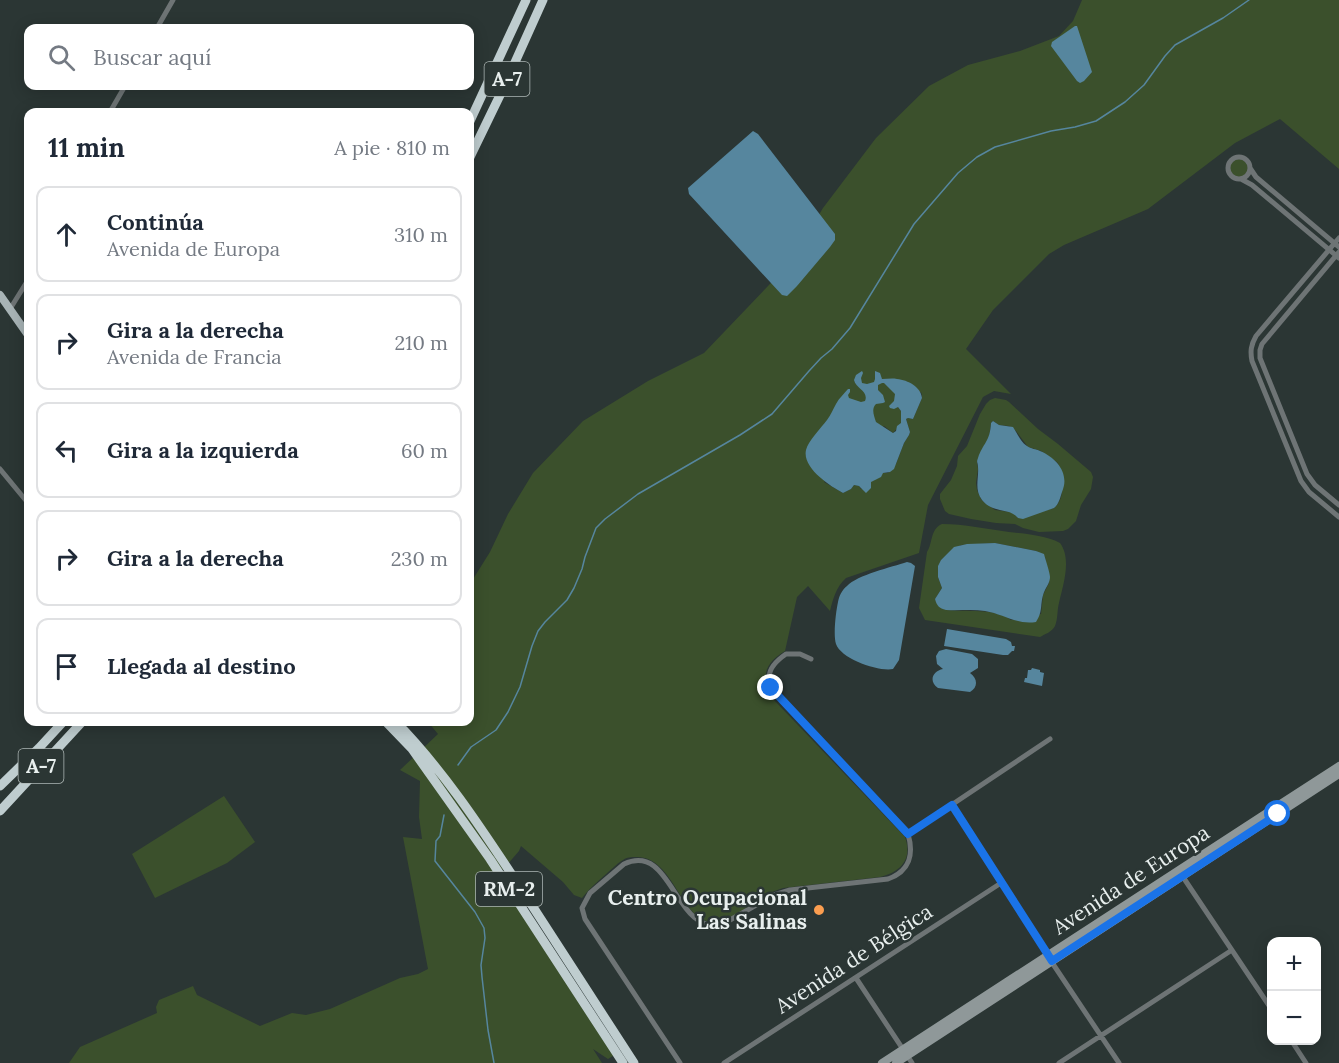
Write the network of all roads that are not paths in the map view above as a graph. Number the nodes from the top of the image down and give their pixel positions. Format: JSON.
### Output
{"nodes":[{"id":1,"x":173,"y":0,"type":"edge"},
{"id":2,"x":526,"y":0,"type":"edge"},
{"id":3,"x":543,"y":0,"type":"edge"},
{"id":4,"x":159,"y":24,"type":"edge"},
{"id":5,"x":123,"y":90,"type":"edge"},
{"id":6,"x":112,"y":108,"type":"edge"},
{"id":7,"x":474,"y":113,"type":"edge"},
{"id":8,"x":474,"y":149,"type":"edge"},
{"id":9,"x":1250,"y":168,"type":"junction"},
{"id":10,"x":1240,"y":179,"type":"junction"},
{"id":11,"x":1338,"y":243,"type":"edge"},
{"id":12,"x":1330,"y":250,"type":"junction"},
{"id":13,"x":1338,"y":255,"type":"edge"},
{"id":14,"x":24,"y":287,"type":"edge"},
{"id":15,"x":0,"y":295,"type":"edge"},
{"id":16,"x":9,"y":309,"type":"junction"},
{"id":17,"x":24,"y":329,"type":"edge"},
{"id":18,"x":0,"y":469,"type":"edge"},
{"id":19,"x":24,"y":498,"type":"edge"},
{"id":20,"x":1339,"y":505,"type":"edge"},
{"id":21,"x":1339,"y":517,"type":"edge"},
{"id":22,"x":812,"y":659,"type":"dead end"},
{"id":23,"x":51,"y":726,"type":"edge"},
{"id":24,"x":59,"y":726,"type":"edge"},
{"id":25,"x":78,"y":726,"type":"edge"},
{"id":26,"x":84,"y":726,"type":"edge"},
{"id":27,"x":390,"y":726,"type":"edge"},
{"id":28,"x":400,"y":726,"type":"edge"},
{"id":29,"x":405,"y":726,"type":"edge"},
{"id":30,"x":1050,"y":739,"type":"dead end"},
{"id":31,"x":416,"y":742,"type":"junction"},
{"id":32,"x":1339,"y":766,"type":"edge"},
{"id":33,"x":1339,"y":774,"type":"edge"},
{"id":34,"x":0,"y":786,"type":"edge"},
{"id":35,"x":952,"y":805,"type":"junction"},
{"id":36,"x":2,"y":809,"type":"edge"},
{"id":37,"x":908,"y":834,"type":"junction"},
{"id":38,"x":1180,"y":873,"type":"junction"},
{"id":39,"x":1001,"y":883,"type":"junction"},
{"id":40,"x":1232,"y":950,"type":"junction"},
{"id":41,"x":1050,"y":959,"type":"junction"},
{"id":42,"x":856,"y":978,"type":"junction"},
{"id":43,"x":1267,"y":1002,"type":"edge"},
{"id":44,"x":1101,"y":1035,"type":"junction"},
{"id":45,"x":1294,"y":1045,"type":"edge"},
{"id":46,"x":907,"y":1056,"type":"edge"},
{"id":47,"x":623,"y":1063,"type":"edge"},
{"id":48,"x":634,"y":1063,"type":"edge"},
{"id":49,"x":680,"y":1063,"type":"edge"},
{"id":50,"x":724,"y":1063,"type":"edge"},
{"id":51,"x":882,"y":1063,"type":"edge"},
{"id":52,"x":896,"y":1063,"type":"edge"},
{"id":53,"x":1059,"y":1063,"type":"edge"},
{"id":54,"x":1119,"y":1063,"type":"edge"},
{"id":55,"x":1306,"y":1063,"type":"edge"}],
"edges":[{"from":1,"to":4,"type":"street"},
{"from":2,"to":7,"type":"highway","number":"A-7"},
{"from":3,"to":8,"type":"highway","number":"A-7"},
{"from":5,"to":6,"type":"street"},
{"from":9,"to":10,"type":"street"},
{"from":9,"to":10,"type":"street"},
{"from":9,"to":11,"type":"street"},
{"from":10,"to":12,"type":"street"},
{"from":11,"to":12,"type":"street"},
{"from":12,"to":13,"type":"street"},
{"from":12,"to":21,"type":"street"},
{"from":13,"to":20,"type":"street"},
{"from":14,"to":16,"type":"street"},
{"from":15,"to":16,"type":"main road"},
{"from":16,"to":17,"type":"main road"},
{"from":18,"to":19,"type":"street"},
{"from":22,"to":37,"type":"street"},
{"from":23,"to":34,"type":"highway"},
{"from":24,"to":34,"type":"highway","number":"A-7"},
{"from":25,"to":36,"type":"highway","number":"A-7"},
{"from":26,"to":36,"type":"highway"},
{"from":27,"to":47,"type":"highway","number":"RM-2"},
{"from":28,"to":31,"type":"highway","number":"RM-2"},
{"from":29,"to":31,"type":"highway"},
{"from":30,"to":35,"type":"street"},
{"from":31,"to":48,"type":"highway","number":"RM-2"},
{"from":32,"to":38,"type":"street","name":"Avenida de Europa"},
{"from":33,"to":38,"type":"street","name":"Avenida de Europa"},
{"from":35,"to":37,"type":"street"},
{"from":35,"to":39,"type":"street"},
{"from":37,"to":49,"type":"street"},
{"from":38,"to":40,"type":"street"},
{"from":38,"to":41,"type":"street","name":"Avenida de Europa"},
{"from":39,"to":41,"type":"street"},
{"from":39,"to":42,"type":"street","name":"Avenida de Bélgica"},
{"from":40,"to":43,"type":"street"},
{"from":40,"to":44,"type":"street"},
{"from":41,"to":44,"type":"street"},
{"from":41,"to":46,"type":"street","name":"Avenida de Europa"},
{"from":42,"to":46,"type":"street"},
{"from":42,"to":50,"type":"street","name":"Avenida de Bélgica"},
{"from":44,"to":53,"type":"street"},
{"from":44,"to":54,"type":"street"},
{"from":45,"to":55,"type":"street"},
{"from":46,"to":51,"type":"street","name":"Avenida de Europa"},
{"from":46,"to":52,"type":"street","name":"Avenida de Europa"}]}
